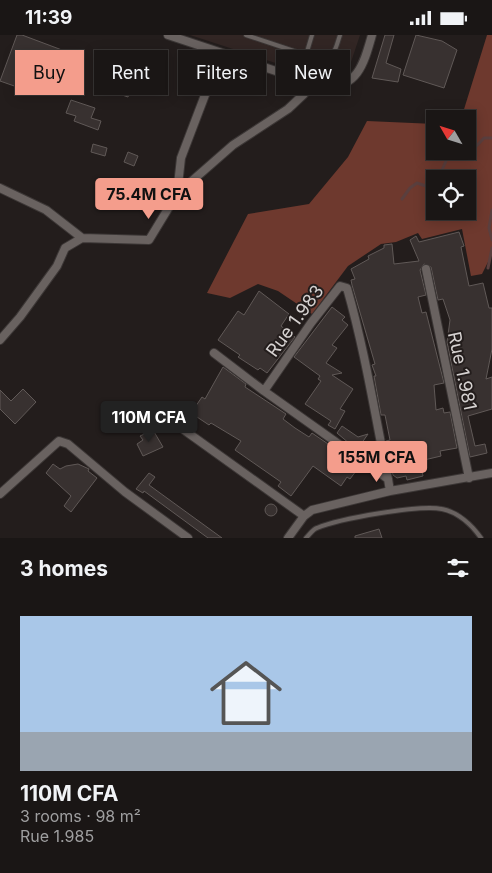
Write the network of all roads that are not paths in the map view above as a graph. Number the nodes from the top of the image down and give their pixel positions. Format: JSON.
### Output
{"nodes":[{"id":1,"x":168,"y":35,"type":"edge"},
{"id":2,"x":246,"y":35,"type":"edge"},
{"id":3,"x":312,"y":35,"type":"edge"},
{"id":4,"x":340,"y":35,"type":"edge"},
{"id":5,"x":372,"y":35,"type":"edge"},
{"id":6,"x":181,"y":37,"type":"edge"},
{"id":7,"x":214,"y":50,"type":"edge"},
{"id":8,"x":291,"y":50,"type":"edge"},
{"id":9,"x":308,"y":50,"type":"edge"},
{"id":10,"x":335,"y":50,"type":"edge"},
{"id":11,"x":350,"y":80,"type":"edge"},
{"id":12,"x":205,"y":95,"type":"edge"},
{"id":13,"x":303,"y":95,"type":"edge"},
{"id":14,"x":0,"y":188,"type":"edge"},
{"id":15,"x":177,"y":194,"type":"junction"},
{"id":16,"x":82,"y":238,"type":"junction"},
{"id":17,"x":426,"y":269,"type":"dead end"},
{"id":18,"x":0,"y":340,"type":"edge"},
{"id":19,"x":214,"y":353,"type":"dead end"},
{"id":20,"x":264,"y":391,"type":"junction"},
{"id":21,"x":184,"y":430,"type":"dead end"},
{"id":22,"x":492,"y":473,"type":"edge"},
{"id":23,"x":469,"y":478,"type":"junction"},
{"id":24,"x":388,"y":479,"type":"junction"},
{"id":25,"x":390,"y":491,"type":"junction"},
{"id":26,"x":0,"y":494,"type":"edge"},
{"id":27,"x":304,"y":516,"type":"junction"},
{"id":28,"x":188,"y":538,"type":"edge"},
{"id":29,"x":288,"y":538,"type":"edge"},
{"id":30,"x":306,"y":538,"type":"edge"},
{"id":31,"x":481,"y":538,"type":"edge"}],
"edges":[{"from":1,"to":6,"type":"street"},
{"from":2,"to":8,"type":"lane"},
{"from":3,"to":9,"type":"lane"},
{"from":4,"to":10,"type":"lane"},
{"from":5,"to":11,"type":"street"},
{"from":6,"to":7,"type":"street"},
{"from":12,"to":15,"type":"street"},
{"from":13,"to":15,"type":"street"},
{"from":14,"to":16,"type":"street"},
{"from":15,"to":16,"type":"street"},
{"from":16,"to":18,"type":"street"},
{"from":17,"to":23,"type":"street","name":"Rue 1.981"},
{"from":19,"to":20,"type":"street"},
{"from":20,"to":24,"type":"street"},
{"from":20,"to":24,"type":"street","name":"Rue 1.983"},
{"from":21,"to":27,"type":"street"},
{"from":22,"to":23,"type":"street"},
{"from":23,"to":25,"type":"street"},
{"from":24,"to":25,"type":"street","name":"Rue 1.983"},
{"from":25,"to":27,"type":"street"},
{"from":26,"to":28,"type":"street"},
{"from":27,"to":29,"type":"street"},
{"from":30,"to":31,"type":"lane"}]}
